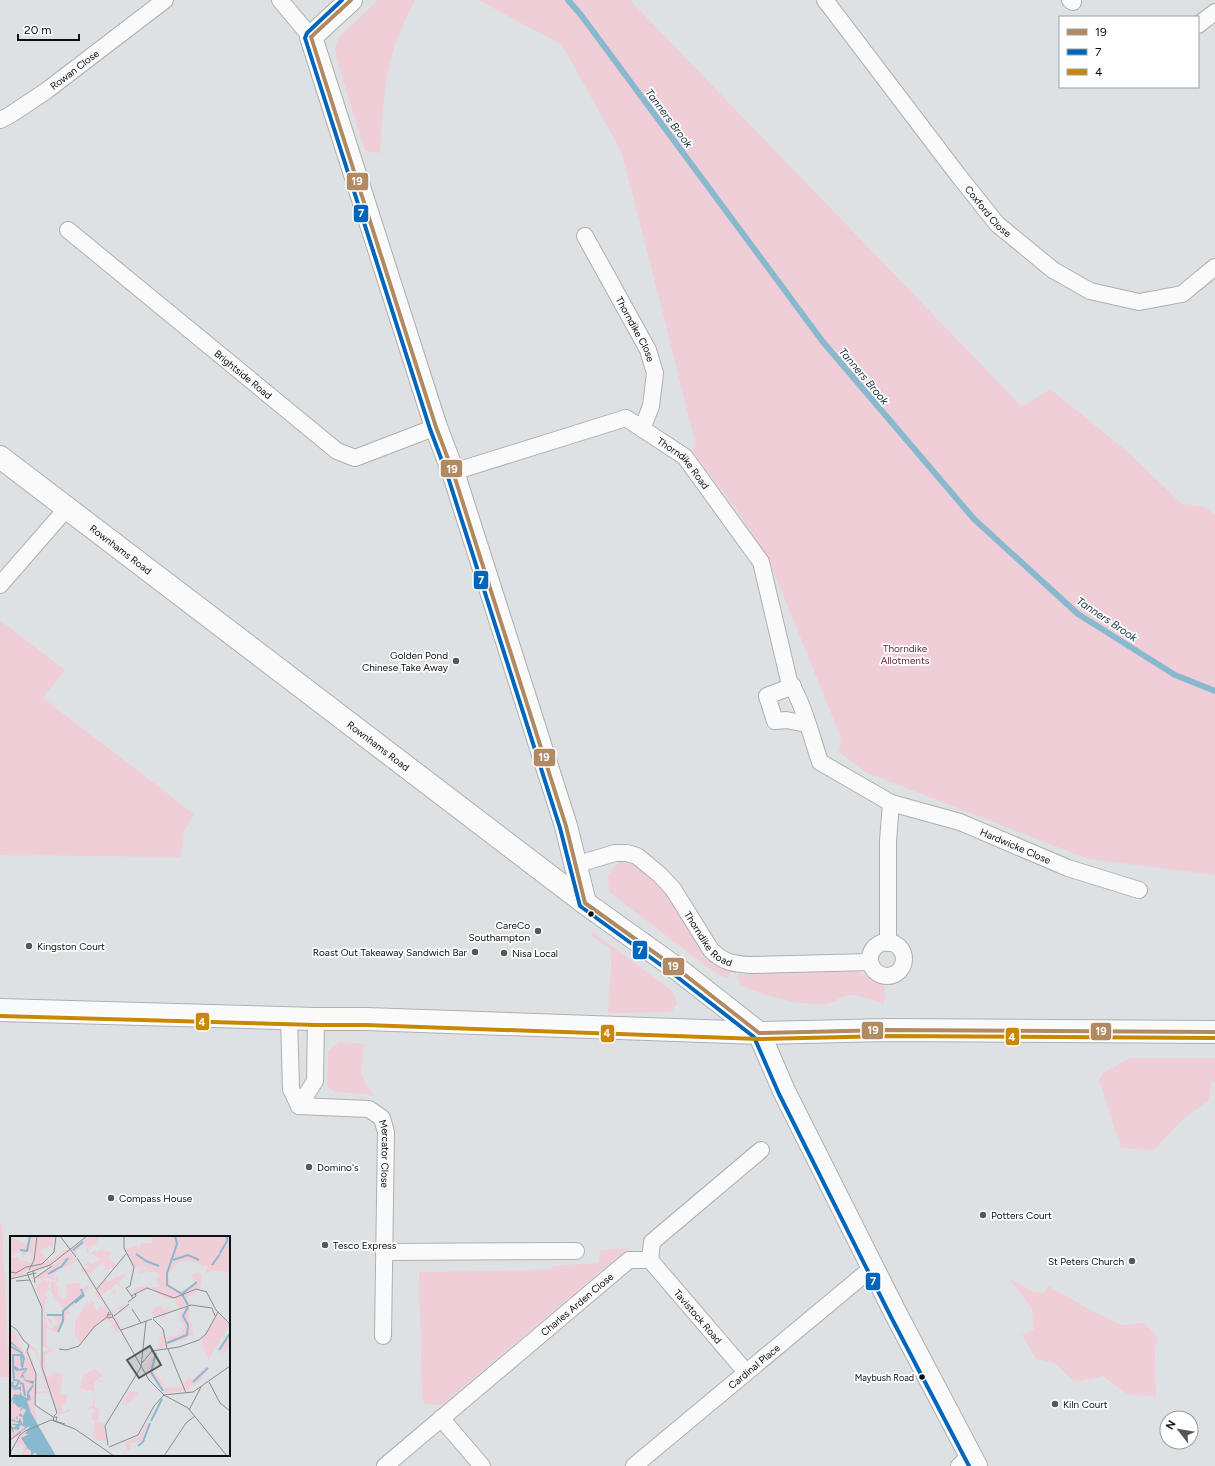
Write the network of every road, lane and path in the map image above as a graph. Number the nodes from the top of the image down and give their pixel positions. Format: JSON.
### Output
{"nodes":[{"id":1,"x":165,"y":0,"type":"edge"},
{"id":2,"x":280,"y":0,"type":"edge"},
{"id":3,"x":351,"y":0,"type":"edge"},
{"id":4,"x":825,"y":0,"type":"edge"},
{"id":5,"x":1215,"y":12,"type":"edge"},
{"id":6,"x":1199,"y":24,"type":"edge"},
{"id":7,"x":311,"y":37,"type":"junction"},
{"id":8,"x":0,"y":120,"type":"edge"},
{"id":9,"x":68,"y":230,"type":"dead end"},
{"id":10,"x":584,"y":236,"type":"dead end"},
{"id":11,"x":1215,"y":267,"type":"edge"},
{"id":12,"x":436,"y":426,"type":"junction"},
{"id":13,"x":642,"y":429,"type":"junction"},
{"id":14,"x":0,"y":457,"type":"edge"},
{"id":15,"x":453,"y":472,"type":"junction"},
{"id":16,"x":67,"y":508,"type":"junction"},
{"id":17,"x":0,"y":585,"type":"edge"},
{"id":18,"x":792,"y":686,"type":"junction"},
{"id":19,"x":807,"y":724,"type":"junction"},
{"id":20,"x":891,"y":803,"type":"junction"},
{"id":21,"x":575,"y":865,"type":"junction"},
{"id":22,"x":1139,"y":890,"type":"dead end"},
{"id":23,"x":585,"y":903,"type":"junction"},
{"id":24,"x":888,"y":942,"type":"junction"},
{"id":25,"x":870,"y":962,"type":"junction"},
{"id":26,"x":0,"y":1010,"type":"edge"},
{"id":27,"x":289,"y":1018,"type":"junction"},
{"id":28,"x":316,"y":1019,"type":"junction"},
{"id":29,"x":1215,"y":1032,"type":"edge"},
{"id":30,"x":759,"y":1033,"type":"junction"},
{"id":31,"x":299,"y":1106,"type":"junction"},
{"id":32,"x":761,"y":1150,"type":"dead end"},
{"id":33,"x":384,"y":1252,"type":"junction"},
{"id":34,"x":576,"y":1252,"type":"dead end"},
{"id":35,"x":650,"y":1260,"type":"junction"},
{"id":36,"x":874,"y":1267,"type":"junction"},
{"id":37,"x":383,"y":1336,"type":"dead end"},
{"id":38,"x":746,"y":1372,"type":"junction"},
{"id":39,"x":441,"y":1418,"type":"junction"},
{"id":40,"x":969,"y":1462,"type":"edge"},
{"id":41,"x":384,"y":1466,"type":"edge"},
{"id":42,"x":482,"y":1466,"type":"edge"},
{"id":43,"x":634,"y":1466,"type":"edge"}],
"edges":[{"from":1,"to":8,"type":"street","name":"Rowan Close"},
{"from":2,"to":7,"type":"street"},
{"from":3,"to":7,"type":"street"},
{"from":4,"to":11,"type":"street","name":"Coxford Close"},
{"from":5,"to":6,"type":"street"},
{"from":7,"to":12,"type":"street"},
{"from":9,"to":12,"type":"street","name":"Brightside Road"},
{"from":10,"to":13,"type":"street","name":"Thorndike Close"},
{"from":12,"to":15,"type":"street"},
{"from":13,"to":15,"type":"street","name":"Thorndike Road"},
{"from":13,"to":18,"type":"street","name":"Thorndike Road"},
{"from":14,"to":16,"type":"street","name":"Rownhams Road"},
{"from":15,"to":21,"type":"street"},
{"from":16,"to":17,"type":"street"},
{"from":16,"to":23,"type":"street","name":"Rownhams Road"},
{"from":18,"to":19,"type":"street","name":"Thorndike Road"},
{"from":18,"to":19,"type":"street"},
{"from":19,"to":20,"type":"street","name":"Thorndike Road"},
{"from":20,"to":22,"type":"street","name":"Hardwicke Close"},
{"from":20,"to":24,"type":"street"},
{"from":21,"to":23,"type":"street"},
{"from":21,"to":25,"type":"street","name":"Thorndike Road"},
{"from":23,"to":30,"type":"street","name":"Rownhams Road"},
{"from":24,"to":25,"type":"street"},
{"from":24,"to":25,"type":"street"},
{"from":26,"to":27,"type":"street"},
{"from":27,"to":28,"type":"street"},
{"from":27,"to":31,"type":"street"},
{"from":28,"to":30,"type":"street"},
{"from":28,"to":31,"type":"street"},
{"from":29,"to":30,"type":"street"},
{"from":30,"to":36,"type":"street"},
{"from":31,"to":33,"type":"street","name":"Mercator Close"},
{"from":32,"to":35,"type":"street"},
{"from":33,"to":34,"type":"street"},
{"from":33,"to":37,"type":"street","name":"Mercator Close"},
{"from":35,"to":38,"type":"street","name":"Tavistock Road"},
{"from":35,"to":39,"type":"street","name":"Charles Arden Close"},
{"from":36,"to":38,"type":"street","name":"Cardinal Place"},
{"from":36,"to":40,"type":"street"},
{"from":38,"to":43,"type":"street","name":"Cardinal Place"},
{"from":39,"to":41,"type":"street","name":"Charles Arden Close"},
{"from":39,"to":42,"type":"street"}]}
